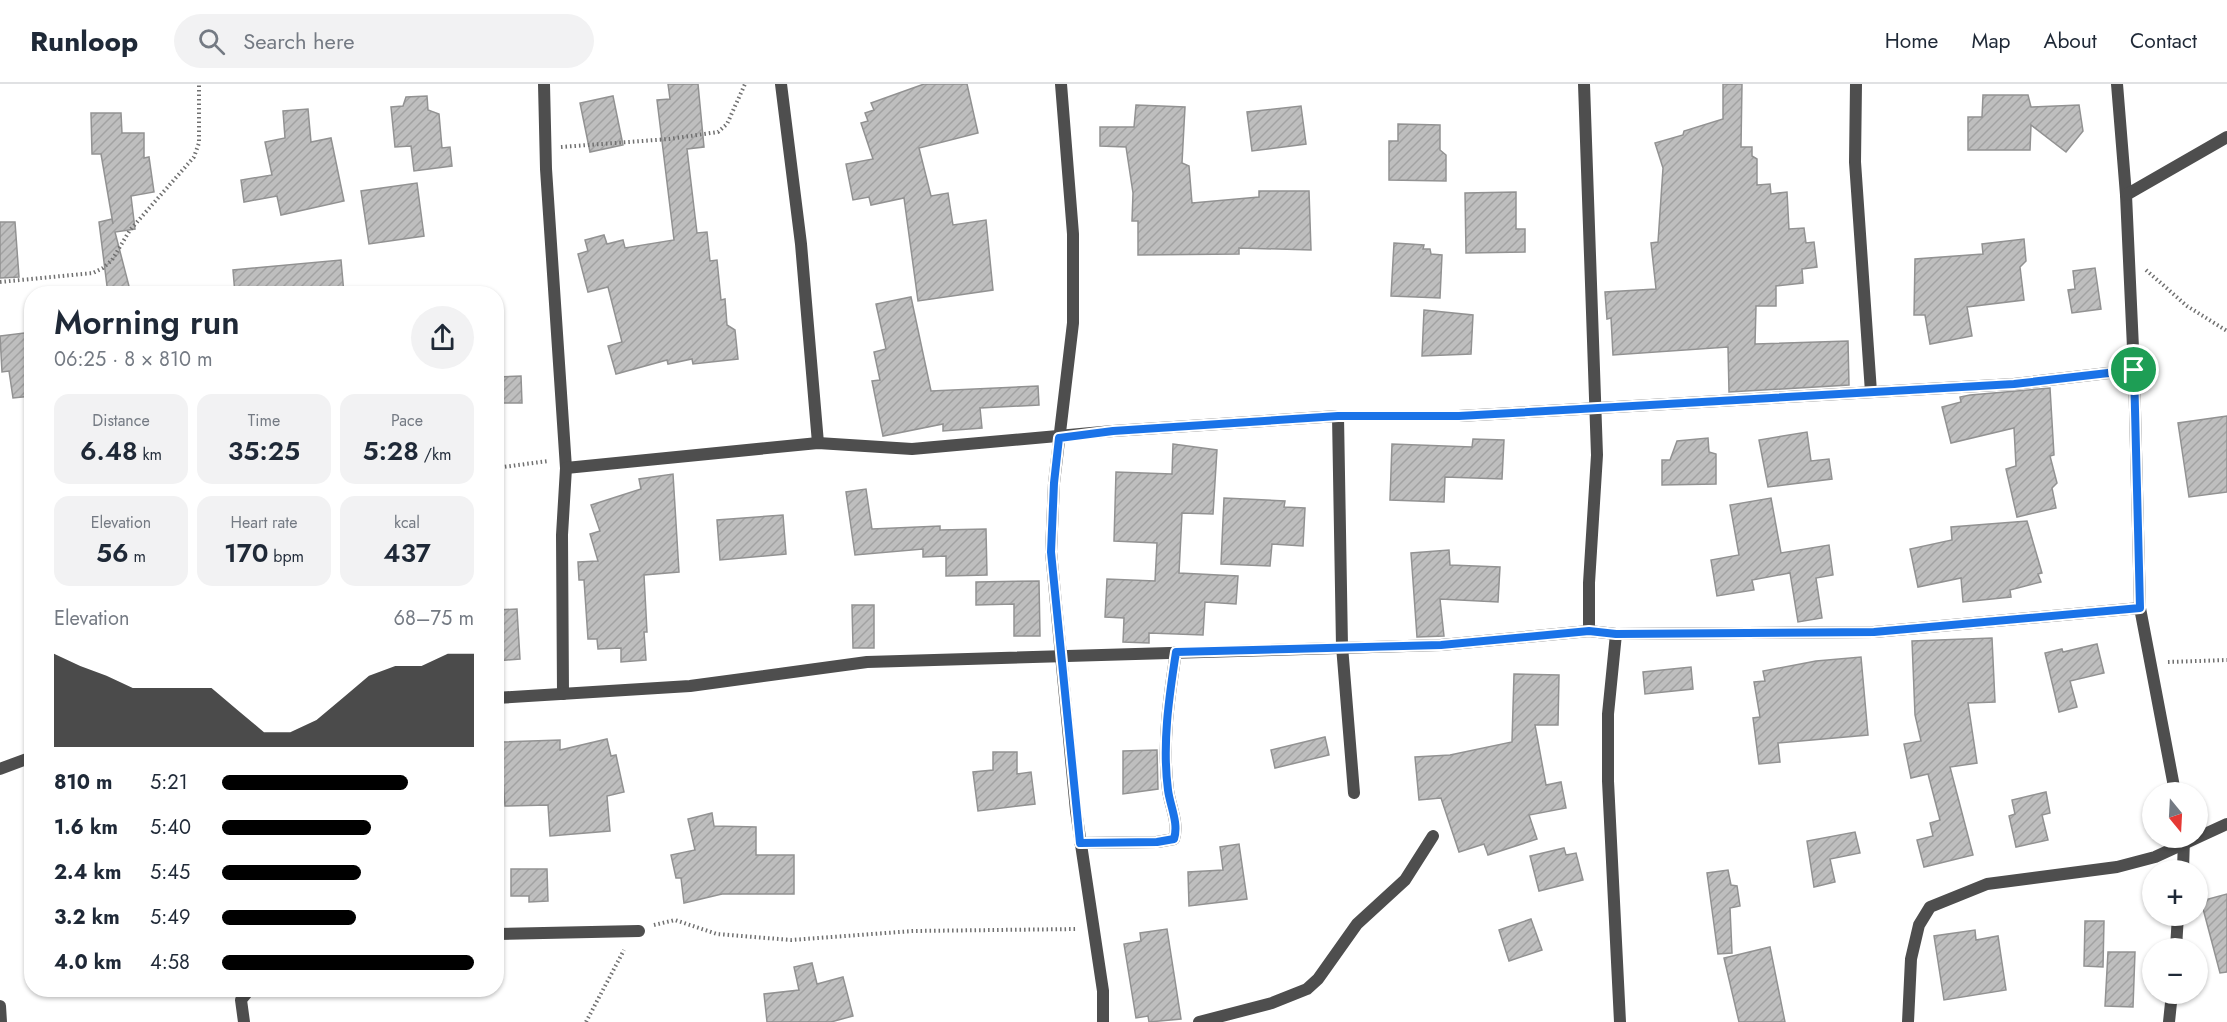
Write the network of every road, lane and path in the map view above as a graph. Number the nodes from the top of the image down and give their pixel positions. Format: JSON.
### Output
{"nodes":[{"id":1,"x":199,"y":84,"type":"edge"},
{"id":2,"x":544,"y":84,"type":"edge"},
{"id":3,"x":745,"y":84,"type":"edge"},
{"id":4,"x":781,"y":84,"type":"edge"},
{"id":5,"x":1061,"y":84,"type":"edge"},
{"id":6,"x":1584,"y":84,"type":"edge"},
{"id":7,"x":1856,"y":84,"type":"edge"},
{"id":8,"x":2117,"y":84,"type":"edge"},
{"id":9,"x":2227,"y":136,"type":"edge"},
{"id":10,"x":545,"y":148,"type":"junction"},
{"id":11,"x":2126,"y":195,"type":"junction"},
{"id":12,"x":2129,"y":255,"type":"junction"},
{"id":13,"x":0,"y":282,"type":"edge"},
{"id":14,"x":2227,"y":331,"type":"edge"},
{"id":15,"x":2134,"y":370,"type":"junction"},
{"id":16,"x":1871,"y":392,"type":"junction"},
{"id":17,"x":1595,"y":409,"type":"junction"},
{"id":18,"x":1338,"y":416,"type":"junction"},
{"id":19,"x":1059,"y":438,"type":"junction"},
{"id":20,"x":818,"y":443,"type":"junction"},
{"id":21,"x":566,"y":463,"type":"junction"},
{"id":22,"x":504,"y":467,"type":"edge"},
{"id":23,"x":2140,"y":608,"type":"junction"},
{"id":24,"x":1589,"y":631,"type":"junction"},
{"id":25,"x":1616,"y":634,"type":"junction"},
{"id":26,"x":1342,"y":646,"type":"junction"},
{"id":27,"x":1176,"y":652,"type":"junction"},
{"id":28,"x":1060,"y":658,"type":"junction"},
{"id":29,"x":2227,"y":660,"type":"edge"},
{"id":30,"x":2149,"y":663,"type":"junction"},
{"id":31,"x":563,"y":694,"type":"junction"},
{"id":32,"x":504,"y":698,"type":"edge"},
{"id":33,"x":24,"y":760,"type":"edge"},
{"id":34,"x":0,"y":769,"type":"edge"},
{"id":35,"x":2173,"y":782,"type":"edge"},
{"id":36,"x":1354,"y":793,"type":"dead end"},
{"id":37,"x":2227,"y":824,"type":"edge"},
{"id":38,"x":2208,"y":832,"type":"edge"},
{"id":39,"x":1433,"y":836,"type":"dead end"},
{"id":40,"x":1080,"y":843,"type":"junction"},
{"id":41,"x":2171,"y":848,"type":"edge"},
{"id":42,"x":1094,"y":928,"type":"junction"},
{"id":43,"x":639,"y":931,"type":"junction"},
{"id":44,"x":504,"y":934,"type":"edge"},
{"id":45,"x":243,"y":997,"type":"edge"},
{"id":46,"x":2171,"y":1004,"type":"edge"},
{"id":47,"x":0,"y":1006,"type":"edge"},
{"id":48,"x":1,"y":1022,"type":"edge"},
{"id":49,"x":244,"y":1022,"type":"edge"},
{"id":50,"x":586,"y":1022,"type":"edge"},
{"id":51,"x":1103,"y":1022,"type":"edge"},
{"id":52,"x":1199,"y":1022,"type":"edge"},
{"id":53,"x":1620,"y":1022,"type":"edge"},
{"id":54,"x":1908,"y":1022,"type":"edge"},
{"id":55,"x":2169,"y":1022,"type":"edge"}],
"edges":[{"from":1,"to":13,"type":"path"},
{"from":2,"to":10,"type":"street"},
{"from":3,"to":10,"type":"path"},
{"from":4,"to":20,"type":"street"},
{"from":5,"to":19,"type":"street"},
{"from":6,"to":17,"type":"street"},
{"from":7,"to":16,"type":"street"},
{"from":8,"to":11,"type":"street"},
{"from":9,"to":11,"type":"street"},
{"from":10,"to":21,"type":"street"},
{"from":11,"to":12,"type":"street"},
{"from":12,"to":14,"type":"path"},
{"from":12,"to":15,"type":"street"},
{"from":15,"to":16,"type":"street"},
{"from":15,"to":23,"type":"street"},
{"from":16,"to":17,"type":"street"},
{"from":17,"to":18,"type":"street"},
{"from":17,"to":24,"type":"street"},
{"from":18,"to":19,"type":"street"},
{"from":18,"to":26,"type":"street"},
{"from":19,"to":20,"type":"street"},
{"from":19,"to":28,"type":"street"},
{"from":20,"to":21,"type":"street"},
{"from":21,"to":22,"type":"path"},
{"from":21,"to":31,"type":"street"},
{"from":23,"to":25,"type":"street"},
{"from":23,"to":30,"type":"street"},
{"from":24,"to":25,"type":"street"},
{"from":24,"to":26,"type":"street"},
{"from":25,"to":53,"type":"street"},
{"from":26,"to":27,"type":"street"},
{"from":26,"to":36,"type":"street"},
{"from":27,"to":28,"type":"street"},
{"from":27,"to":40,"type":"street"},
{"from":28,"to":31,"type":"street"},
{"from":28,"to":40,"type":"street"},
{"from":29,"to":30,"type":"path"},
{"from":30,"to":35,"type":"street"},
{"from":31,"to":32,"type":"street"},
{"from":33,"to":34,"type":"street"},
{"from":37,"to":38,"type":"street"},
{"from":39,"to":52,"type":"street"},
{"from":40,"to":42,"type":"street"},
{"from":41,"to":54,"type":"street"},
{"from":42,"to":43,"type":"path"},
{"from":42,"to":51,"type":"street"},
{"from":43,"to":44,"type":"street"},
{"from":43,"to":50,"type":"path"},
{"from":45,"to":49,"type":"street"},
{"from":46,"to":55,"type":"street"},
{"from":47,"to":48,"type":"street"}]}
